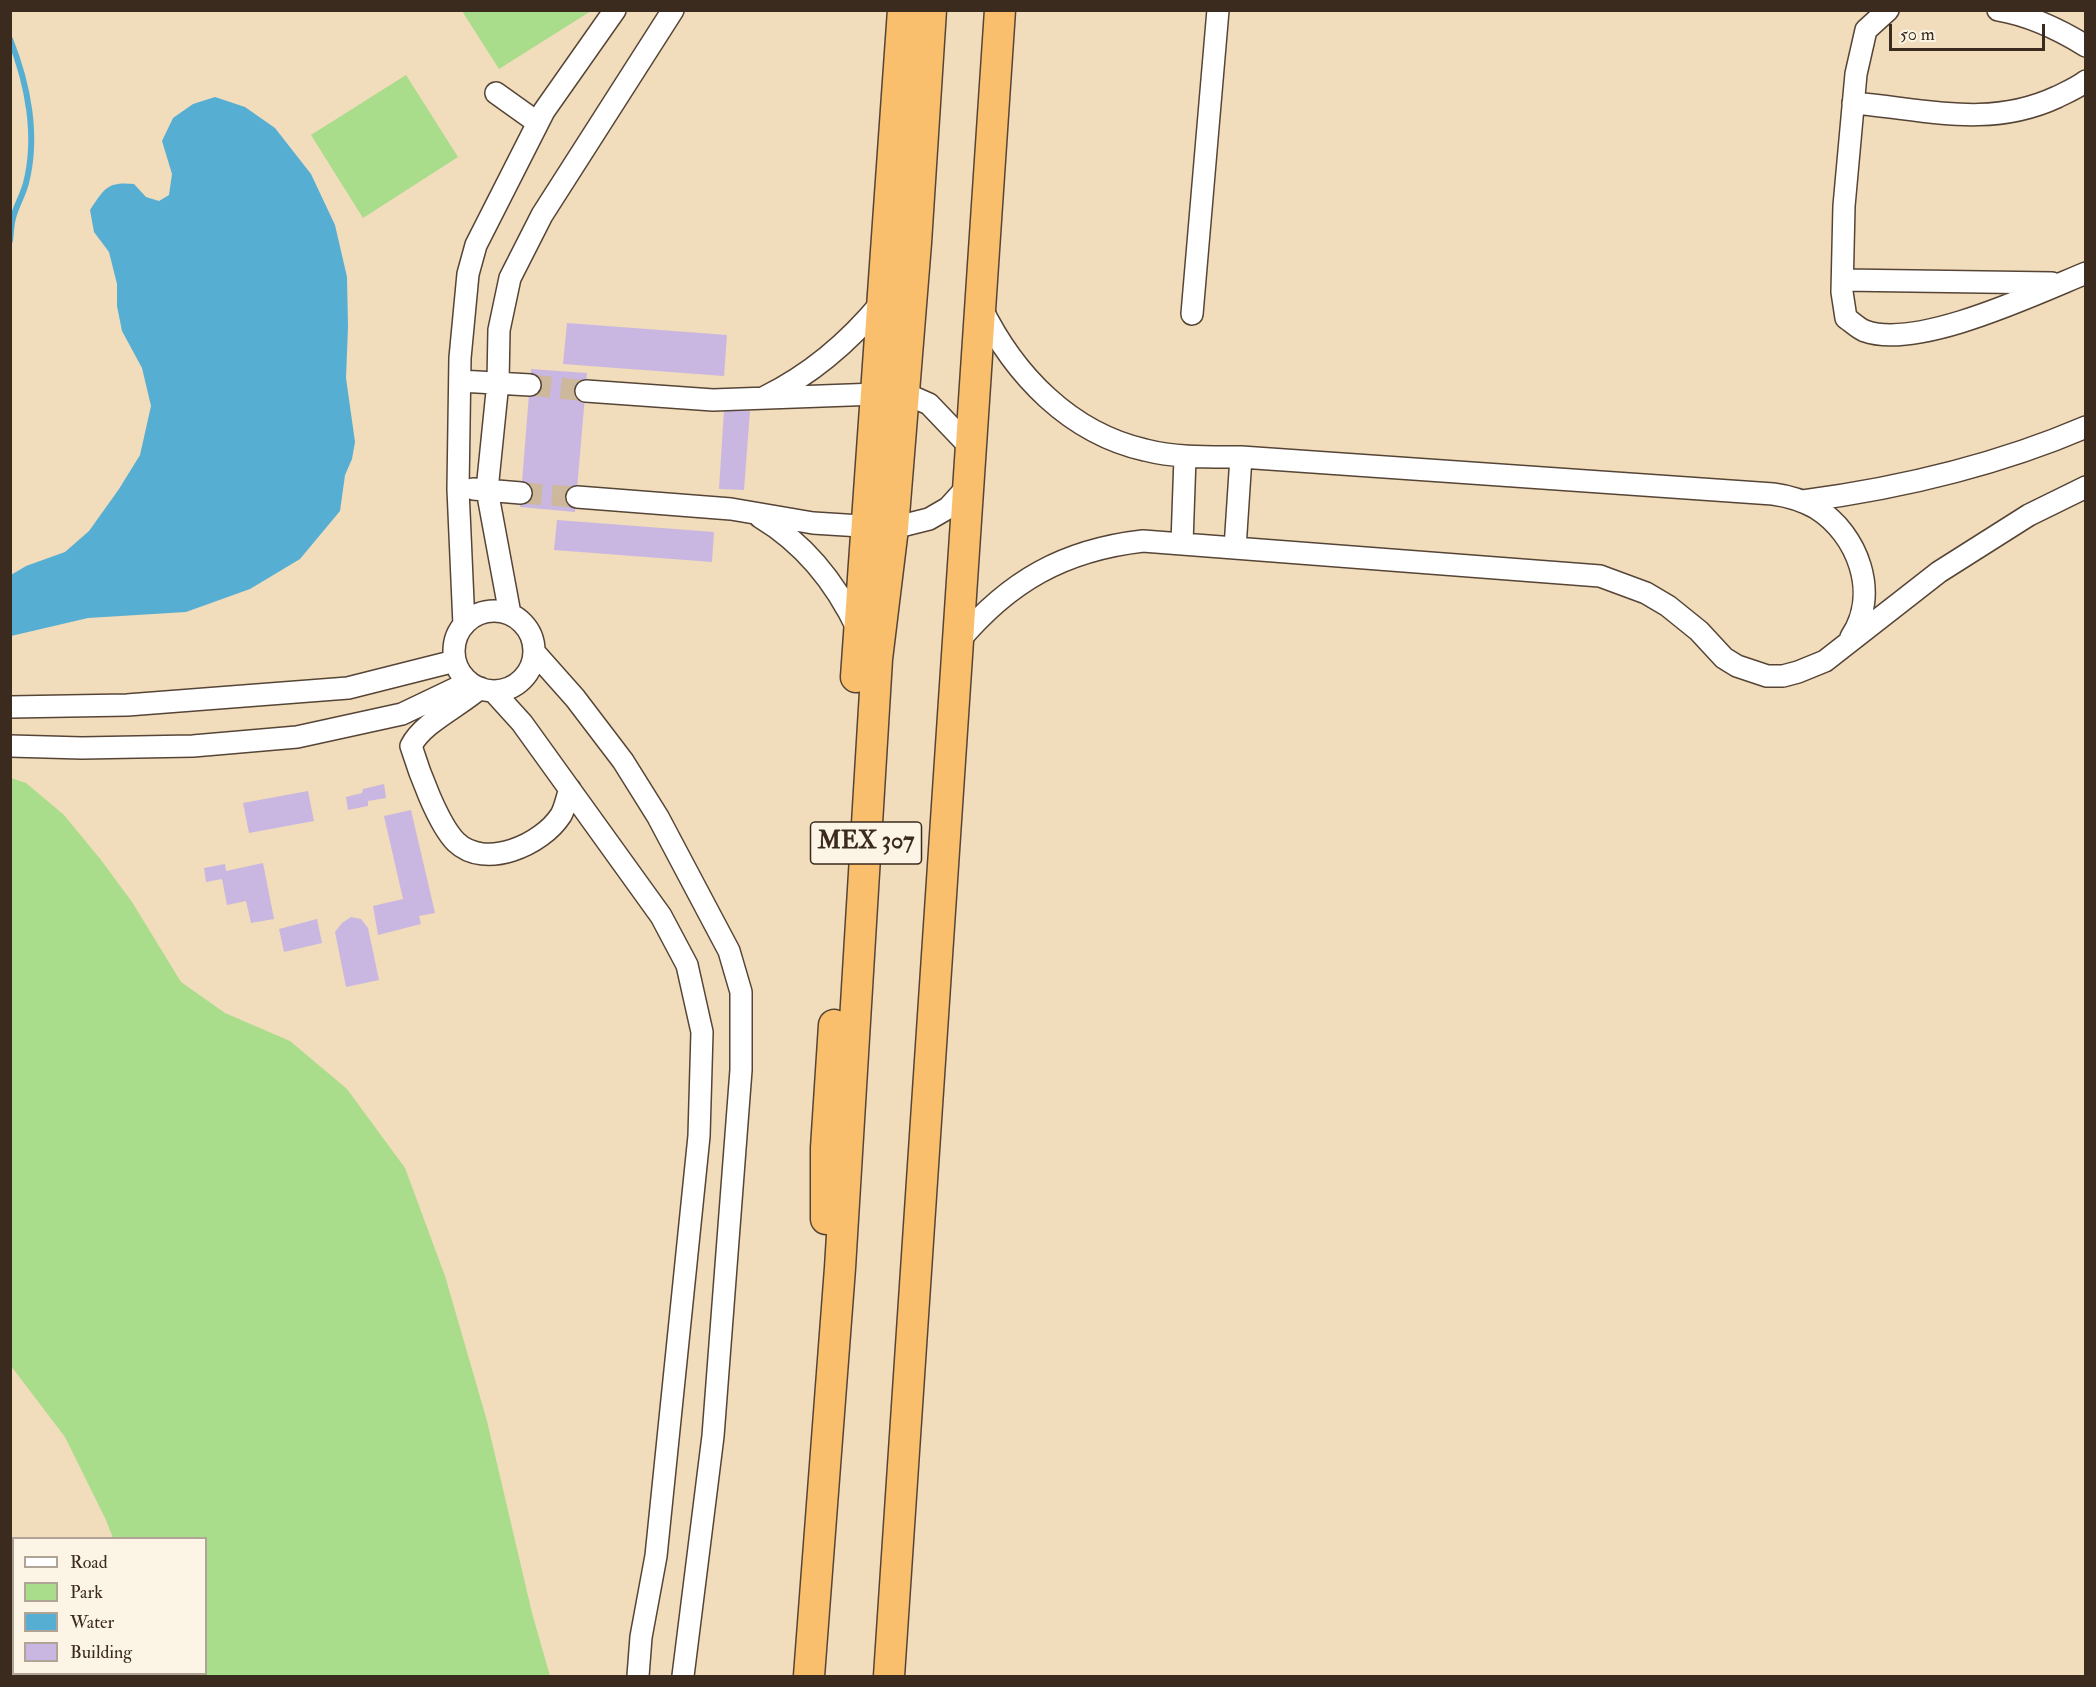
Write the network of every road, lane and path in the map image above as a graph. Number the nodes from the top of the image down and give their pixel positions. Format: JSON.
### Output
{"nodes":[{"id":1,"x":615,"y":10,"type":"edge"},
{"id":2,"x":673,"y":10,"type":"edge"},
{"id":3,"x":903,"y":10,"type":"edge"},
{"id":4,"x":931,"y":10,"type":"edge"},
{"id":5,"x":1000,"y":10,"type":"edge"},
{"id":6,"x":1218,"y":10,"type":"edge"},
{"id":7,"x":1888,"y":10,"type":"edge"},
{"id":8,"x":1998,"y":10,"type":"edge"},
{"id":9,"x":2085,"y":46,"type":"edge"},
{"id":10,"x":2085,"y":81,"type":"edge"},
{"id":11,"x":495,"y":93,"type":"dead end"},
{"id":12,"x":1853,"y":104,"type":"junction"},
{"id":13,"x":538,"y":123,"type":"junction"},
{"id":14,"x":2085,"y":273,"type":"edge"},
{"id":15,"x":1843,"y":279,"type":"junction"},
{"id":16,"x":2062,"y":283,"type":"junction"},
{"id":17,"x":882,"y":302,"type":"junction"},
{"id":18,"x":980,"y":305,"type":"junction"},
{"id":19,"x":1192,"y":314,"type":"dead end"},
{"id":20,"x":460,"y":381,"type":"junction"},
{"id":21,"x":498,"y":382,"type":"junction"},
{"id":22,"x":530,"y":385,"type":"tunnel mouth"},
{"id":23,"x":586,"y":391,"type":"tunnel mouth"},
{"id":24,"x":890,"y":393,"type":"junction"},
{"id":25,"x":758,"y":400,"type":"junction"},
{"id":26,"x":2085,"y":427,"type":"edge"},
{"id":27,"x":971,"y":447,"type":"junction"},
{"id":28,"x":1185,"y":457,"type":"junction"},
{"id":29,"x":1241,"y":457,"type":"junction"},
{"id":30,"x":968,"y":486,"type":"junction"},
{"id":31,"x":2085,"y":487,"type":"edge"},
{"id":32,"x":458,"y":489,"type":"junction"},
{"id":33,"x":487,"y":490,"type":"junction"},
{"id":34,"x":521,"y":493,"type":"tunnel mouth"},
{"id":35,"x":577,"y":497,"type":"tunnel mouth"},
{"id":36,"x":1803,"y":501,"type":"junction"},
{"id":37,"x":752,"y":512,"type":"junction"},
{"id":38,"x":880,"y":527,"type":"junction"},
{"id":39,"x":1182,"y":543,"type":"junction"},
{"id":40,"x":1235,"y":548,"type":"junction"},
{"id":41,"x":510,"y":614,"type":"junction"},
{"id":42,"x":464,"y":625,"type":"junction"},
{"id":43,"x":859,"y":633,"type":"junction"},
{"id":44,"x":958,"y":642,"type":"junction"},
{"id":45,"x":1846,"y":645,"type":"junction"},
{"id":46,"x":535,"y":653,"type":"junction"},
{"id":47,"x":455,"y":661,"type":"junction"},
{"id":48,"x":480,"y":687,"type":"junction"},
{"id":49,"x":10,"y":707,"type":"edge"},
{"id":50,"x":10,"y":746,"type":"edge"},
{"id":51,"x":570,"y":789,"type":"junction"},
{"id":52,"x":840,"y":1268,"type":"junction"},
{"id":53,"x":638,"y":1677,"type":"edge"},
{"id":54,"x":683,"y":1677,"type":"edge"},
{"id":55,"x":809,"y":1677,"type":"edge"},
{"id":56,"x":889,"y":1677,"type":"edge"}],
"edges":[{"from":1,"to":13,"type":"street"},
{"from":2,"to":21,"type":"street"},
{"from":3,"to":17,"type":"highway"},
{"from":4,"to":24,"type":"highway"},
{"from":5,"to":18,"type":"highway","number":"MEX 307"},
{"from":6,"to":19,"type":"street"},
{"from":7,"to":12,"type":"street"},
{"from":8,"to":9,"type":"street"},
{"from":10,"to":12,"type":"street"},
{"from":11,"to":13,"type":"street"},
{"from":12,"to":15,"type":"street"},
{"from":13,"to":20,"type":"street"},
{"from":14,"to":16,"type":"street"},
{"from":15,"to":16,"type":"street"},
{"from":15,"to":16,"type":"street"},
{"from":17,"to":24,"type":"highway"},
{"from":17,"to":25,"type":"street"},
{"from":18,"to":27,"type":"highway","number":"MEX 307"},
{"from":18,"to":28,"type":"street"},
{"from":20,"to":21,"type":"street"},
{"from":20,"to":32,"type":"street"},
{"from":21,"to":22,"type":"street"},
{"from":21,"to":33,"type":"street"},
{"from":23,"to":25,"type":"street"},
{"from":24,"to":25,"type":"street"},
{"from":24,"to":27,"type":"street"},
{"from":24,"to":38,"type":"highway"},
{"from":26,"to":36,"type":"street"},
{"from":27,"to":30,"type":"highway","number":"MEX 307"},
{"from":28,"to":29,"type":"street"},
{"from":28,"to":39,"type":"street"},
{"from":29,"to":36,"type":"street"},
{"from":29,"to":40,"type":"street"},
{"from":30,"to":38,"type":"street"},
{"from":30,"to":44,"type":"highway","number":"MEX 307"},
{"from":31,"to":45,"type":"street"},
{"from":32,"to":33,"type":"street"},
{"from":32,"to":42,"type":"street"},
{"from":33,"to":34,"type":"street"},
{"from":33,"to":41,"type":"street"},
{"from":35,"to":37,"type":"street"},
{"from":36,"to":45,"type":"street"},
{"from":37,"to":38,"type":"street"},
{"from":37,"to":43,"type":"street"},
{"from":38,"to":43,"type":"highway"},
{"from":38,"to":52,"type":"highway","number":"MEX 307"},
{"from":39,"to":40,"type":"street"},
{"from":39,"to":44,"type":"street"},
{"from":40,"to":45,"type":"street"},
{"from":41,"to":42,"type":"street"},
{"from":41,"to":46,"type":"street"},
{"from":42,"to":47,"type":"street"},
{"from":43,"to":52,"type":"highway"},
{"from":44,"to":56,"type":"highway","number":"MEX 307"},
{"from":46,"to":48,"type":"street"},
{"from":46,"to":54,"type":"street"},
{"from":47,"to":48,"type":"street"},
{"from":47,"to":49,"type":"street"},
{"from":48,"to":50,"type":"street"},
{"from":48,"to":51,"type":"street"},
{"from":48,"to":51,"type":"street"},
{"from":51,"to":53,"type":"street"},
{"from":52,"to":55,"type":"highway","number":"MEX 307"}]}
